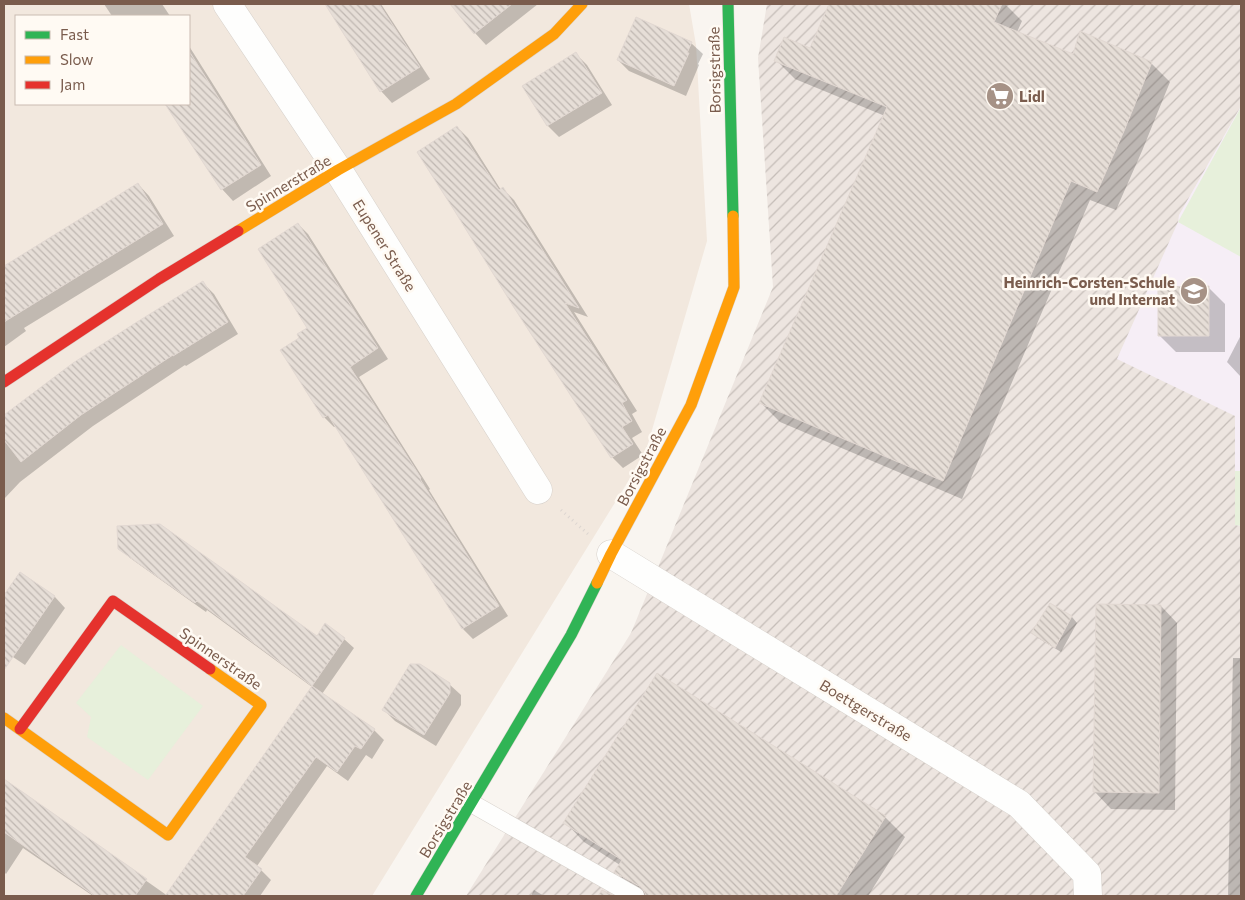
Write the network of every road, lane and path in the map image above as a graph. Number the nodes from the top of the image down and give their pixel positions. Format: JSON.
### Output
{"nodes":[{"id":1,"x":227,"y":4,"type":"edge"},
{"id":2,"x":582,"y":4,"type":"edge"},
{"id":3,"x":728,"y":4,"type":"edge"},
{"id":4,"x":338,"y":170,"type":"junction"},
{"id":5,"x":4,"y":382,"type":"edge"},
{"id":6,"x":538,"y":490,"type":"joint"},
{"id":7,"x":611,"y":554,"type":"junction"},
{"id":8,"x":4,"y":718,"type":"edge"},
{"id":9,"x":20,"y":729,"type":"junction"},
{"id":10,"x":471,"y":803,"type":"junction"},
{"id":11,"x":416,"y":896,"type":"edge"},
{"id":12,"x":635,"y":896,"type":"edge"},
{"id":13,"x":1088,"y":896,"type":"edge"}],
"edges":[{"from":1,"to":4,"type":"street","name":"Eupener Straße"},
{"from":2,"to":4,"type":"street","name":"Spinnerstraße"},
{"from":3,"to":7,"type":"street","name":"Borsigstraße"},
{"from":4,"to":5,"type":"street","name":"Spinnerstraße"},
{"from":4,"to":6,"type":"street","name":"Eupener Straße"},
{"from":6,"to":7,"type":"path"},
{"from":7,"to":10,"type":"street","name":"Borsigstraße"},
{"from":7,"to":13,"type":"street","name":"Boettgerstraße"},
{"from":8,"to":9,"type":"street","name":"Spinnerstraße"},
{"from":9,"to":9,"type":"street","name":"Spinnerstraße"},
{"from":10,"to":11,"type":"street","name":"Borsigstraße"},
{"from":10,"to":12,"type":"lane"}]}
